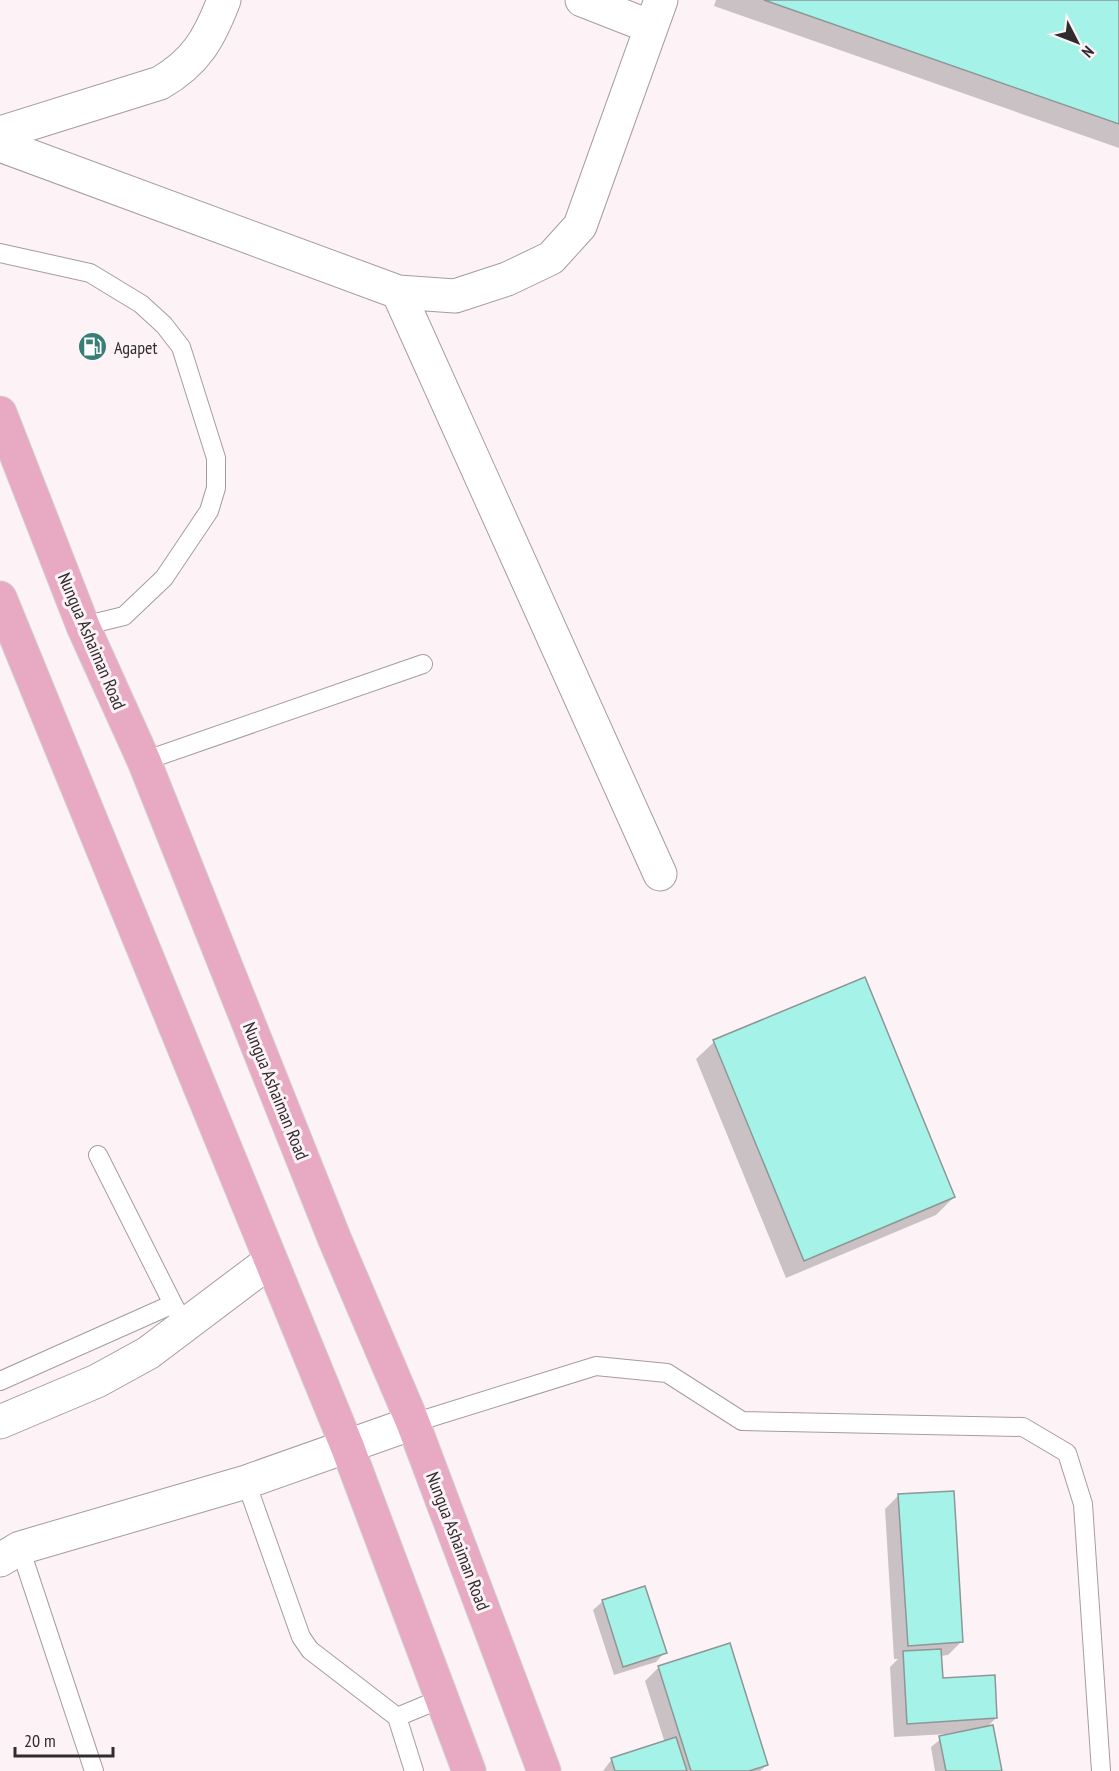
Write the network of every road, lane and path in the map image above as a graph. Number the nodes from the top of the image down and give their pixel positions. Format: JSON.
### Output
{"nodes":[{"id":1,"x":224,"y":0,"type":"edge"},
{"id":2,"x":582,"y":0,"type":"edge"},
{"id":3,"x":656,"y":13,"type":"edge"},
{"id":4,"x":0,"y":133,"type":"edge"},
{"id":5,"x":0,"y":146,"type":"edge"},
{"id":6,"x":0,"y":253,"type":"edge"},
{"id":7,"x":398,"y":292,"type":"junction"},
{"id":8,"x":0,"y":413,"type":"edge"},
{"id":9,"x":0,"y":598,"type":"edge"},
{"id":10,"x":83,"y":626,"type":"junction"},
{"id":11,"x":423,"y":664,"type":"dead end"},
{"id":12,"x":144,"y":761,"type":"junction"},
{"id":13,"x":660,"y":873,"type":"dead end"},
{"id":14,"x":98,"y":1155,"type":"dead end"},
{"id":15,"x":270,"y":1261,"type":"junction"},
{"id":16,"x":179,"y":1315,"type":"junction"},
{"id":17,"x":0,"y":1381,"type":"edge"},
{"id":18,"x":0,"y":1422,"type":"edge"},
{"id":19,"x":413,"y":1423,"type":"junction"},
{"id":20,"x":347,"y":1446,"type":"junction"},
{"id":21,"x":246,"y":1482,"type":"junction"},
{"id":22,"x":10,"y":1554,"type":"edge"},
{"id":23,"x":443,"y":1698,"type":"junction"},
{"id":24,"x":397,"y":1717,"type":"junction"},
{"id":25,"x":94,"y":1771,"type":"edge"},
{"id":26,"x":414,"y":1771,"type":"edge"},
{"id":27,"x":469,"y":1771,"type":"edge"},
{"id":28,"x":544,"y":1771,"type":"edge"},
{"id":29,"x":1101,"y":1771,"type":"edge"}],
"edges":[{"from":1,"to":4,"type":"street"},
{"from":2,"to":3,"type":"street"},
{"from":3,"to":7,"type":"street"},
{"from":5,"to":7,"type":"street"},
{"from":6,"to":10,"type":"lane"},
{"from":7,"to":13,"type":"street"},
{"from":8,"to":10,"type":"main road","name":"Nungua Ashaiman Road"},
{"from":9,"to":15,"type":"main road"},
{"from":10,"to":12,"type":"main road","name":"Nungua Ashaiman Road"},
{"from":11,"to":12,"type":"lane"},
{"from":12,"to":19,"type":"main road","name":"Nungua Ashaiman Road"},
{"from":14,"to":16,"type":"lane"},
{"from":15,"to":16,"type":"street"},
{"from":15,"to":20,"type":"main road"},
{"from":16,"to":17,"type":"lane"},
{"from":16,"to":18,"type":"street"},
{"from":19,"to":20,"type":"street"},
{"from":19,"to":28,"type":"main road","name":"Nungua Ashaiman Road"},
{"from":19,"to":29,"type":"lane"},
{"from":20,"to":21,"type":"street"},
{"from":20,"to":23,"type":"main road"},
{"from":21,"to":22,"type":"street"},
{"from":21,"to":24,"type":"lane"},
{"from":22,"to":25,"type":"lane"},
{"from":23,"to":24,"type":"lane"},
{"from":23,"to":27,"type":"main road"},
{"from":24,"to":26,"type":"lane"}]}
